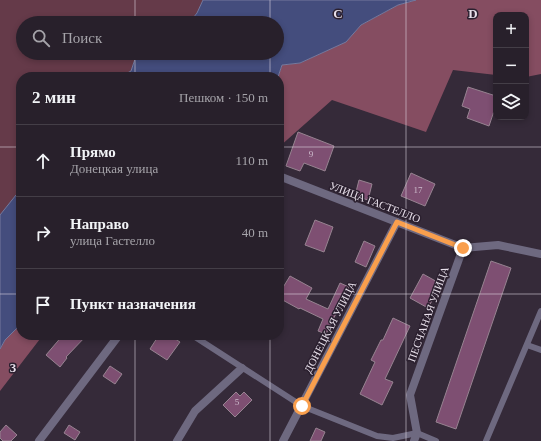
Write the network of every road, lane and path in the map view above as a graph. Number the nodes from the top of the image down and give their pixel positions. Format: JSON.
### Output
{"nodes":[{"id":1,"x":284,"y":178,"type":"edge"},
{"id":2,"x":397,"y":222,"type":"junction"},
{"id":3,"x":463,"y":248,"type":"junction"},
{"id":4,"x":541,"y":254,"type":"edge"},
{"id":5,"x":541,"y":311,"type":"edge"},
{"id":6,"x":115,"y":340,"type":"edge"},
{"id":7,"x":200,"y":340,"type":"edge"},
{"id":8,"x":527,"y":346,"type":"junction"},
{"id":9,"x":541,"y":350,"type":"edge"},
{"id":10,"x":242,"y":368,"type":"junction"},
{"id":11,"x":302,"y":406,"type":"junction"},
{"id":12,"x":415,"y":437,"type":"edge"},
{"id":13,"x":39,"y":441,"type":"edge"},
{"id":14,"x":177,"y":441,"type":"edge"},
{"id":15,"x":283,"y":441,"type":"edge"},
{"id":16,"x":436,"y":441,"type":"edge"},
{"id":17,"x":486,"y":441,"type":"edge"}],
"edges":[{"from":1,"to":2,"type":"street","name":"УЛИЦА ГАСТЕЛЛО"},
{"from":2,"to":3,"type":"street","name":"УЛИЦА ГАСТЕЛЛО"},
{"from":2,"to":11,"type":"street","name":"ДОНЕЦКАЯ УЛИЦА"},
{"from":3,"to":4,"type":"street"},
{"from":3,"to":12,"type":"street","name":"ПЕСЧАНАЯ УЛИЦА"},
{"from":5,"to":8,"type":"lane"},
{"from":6,"to":13,"type":"street"},
{"from":7,"to":10,"type":"lane"},
{"from":8,"to":9,"type":"lane"},
{"from":8,"to":17,"type":"lane"},
{"from":10,"to":11,"type":"lane"},
{"from":10,"to":14,"type":"street"},
{"from":11,"to":12,"type":"lane"},
{"from":11,"to":15,"type":"street","name":"ДОНЕЦКАЯ УЛИЦА"},
{"from":12,"to":16,"type":"lane"}]}
